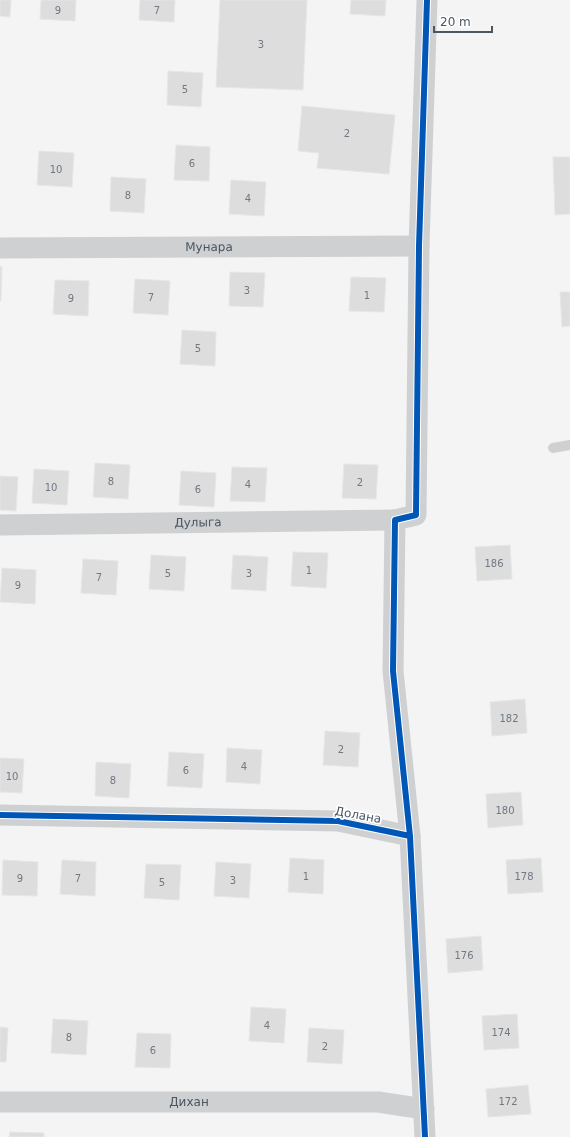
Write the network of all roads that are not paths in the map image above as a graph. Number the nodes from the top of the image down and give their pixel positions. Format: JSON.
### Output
{"nodes":[{"id":1,"x":427,"y":0,"type":"edge"},
{"id":2,"x":419,"y":246,"type":"junction"},
{"id":3,"x":0,"y":248,"type":"edge"},
{"id":4,"x":570,"y":445,"type":"edge"},
{"id":5,"x":553,"y":448,"type":"dead end"},
{"id":6,"x":395,"y":520,"type":"junction"},
{"id":7,"x":0,"y":525,"type":"edge"},
{"id":8,"x":0,"y":815,"type":"edge"},
{"id":9,"x":410,"y":836,"type":"junction"},
{"id":10,"x":0,"y":1102,"type":"edge"},
{"id":11,"x":424,"y":1110,"type":"junction"},
{"id":12,"x":425,"y":1137,"type":"edge"}],
"edges":[{"from":1,"to":2,"type":"street"},
{"from":2,"to":3,"type":"street","name":"Мунара"},
{"from":2,"to":6,"type":"street","name":"Дулыга"},
{"from":4,"to":5,"type":"lane"},
{"from":6,"to":7,"type":"street","name":"Дулыга"},
{"from":6,"to":9,"type":"street"},
{"from":8,"to":9,"type":"street","name":"Долана"},
{"from":9,"to":11,"type":"street"},
{"from":10,"to":11,"type":"street","name":"Дихан"},
{"from":11,"to":12,"type":"street"}]}
